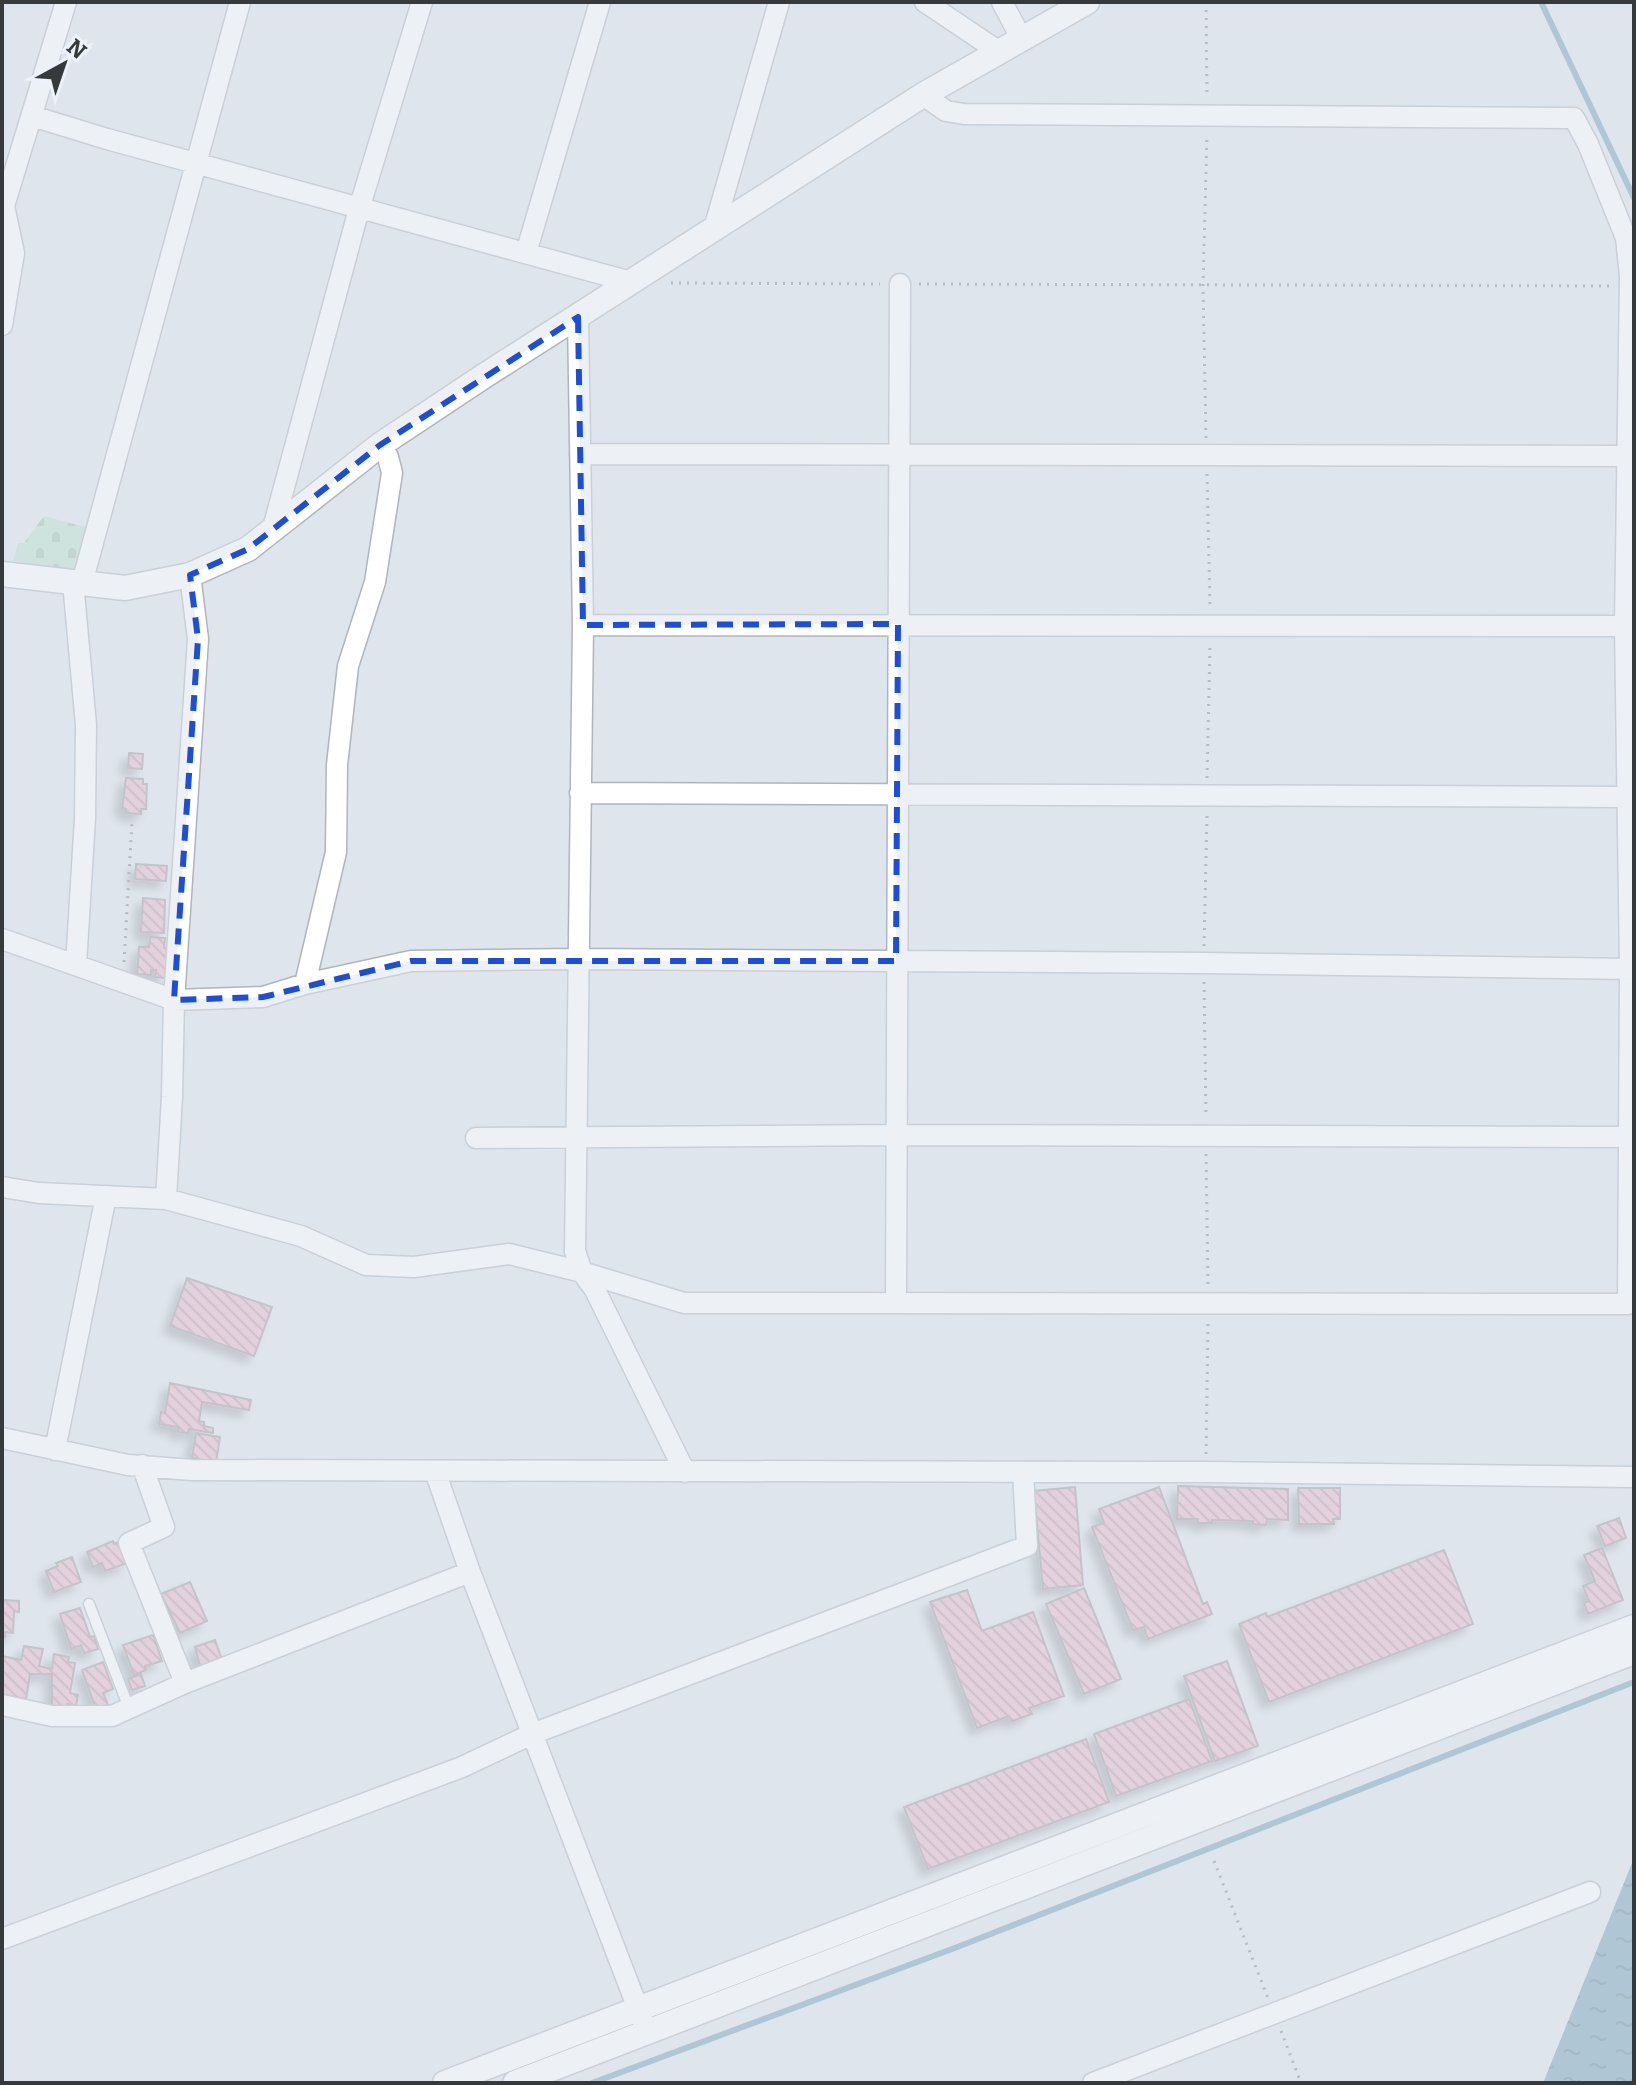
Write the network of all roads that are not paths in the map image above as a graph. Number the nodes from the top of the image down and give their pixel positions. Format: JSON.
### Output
{"nodes":[{"id":1,"x":66,"y":2,"type":"edge"},
{"id":2,"x":240,"y":2,"type":"edge"},
{"id":3,"x":422,"y":2,"type":"edge"},
{"id":4,"x":600,"y":2,"type":"edge"},
{"id":5,"x":779,"y":2,"type":"edge"},
{"id":6,"x":925,"y":2,"type":"edge"},
{"id":7,"x":1002,"y":2,"type":"edge"},
{"id":8,"x":1087,"y":2,"type":"edge"},
{"id":9,"x":1021,"y":38,"type":"junction"},
{"id":10,"x":998,"y":51,"type":"junction"},
{"id":11,"x":923,"y":95,"type":"junction"},
{"id":12,"x":32,"y":116,"type":"junction"},
{"id":13,"x":195,"y":163,"type":"junction"},
{"id":14,"x":359,"y":209,"type":"junction"},
{"id":15,"x":714,"y":229,"type":"junction"},
{"id":16,"x":526,"y":253,"type":"junction"},
{"id":17,"x":631,"y":282,"type":"junction"},
{"id":18,"x":900,"y":284,"type":"road end"},
{"id":19,"x":578,"y":317,"type":"junction"},
{"id":20,"x":2,"y":325,"type":"edge"},
{"id":21,"x":380,"y":445,"type":"junction"},
{"id":22,"x":580,"y":454,"type":"junction"},
{"id":23,"x":897,"y":455,"type":"junction"},
{"id":24,"x":1631,"y":456,"type":"edge"},
{"id":25,"x":272,"y":532,"type":"junction"},
{"id":26,"x":2,"y":574,"type":"edge"},
{"id":27,"x":190,"y":575,"type":"junction"},
{"id":28,"x":78,"y":582,"type":"junction"},
{"id":29,"x":898,"y":624,"type":"junction"},
{"id":30,"x":583,"y":625,"type":"junction"},
{"id":31,"x":1630,"y":626,"type":"edge"},
{"id":32,"x":580,"y":793,"type":"junction"},
{"id":33,"x":897,"y":795,"type":"junction"},
{"id":34,"x":1632,"y":797,"type":"edge"},
{"id":35,"x":2,"y":939,"type":"edge"},
{"id":36,"x":577,"y":959,"type":"junction"},
{"id":37,"x":896,"y":961,"type":"junction"},
{"id":38,"x":76,"y":965,"type":"junction"},
{"id":39,"x":1632,"y":969,"type":"edge"},
{"id":40,"x":305,"y":984,"type":"junction"},
{"id":41,"x":174,"y":1000,"type":"junction"},
{"id":42,"x":896,"y":1135,"type":"junction"},
{"id":43,"x":576,"y":1137,"type":"junction"},
{"id":44,"x":1632,"y":1137,"type":"edge"},
{"id":45,"x":476,"y":1138,"type":"dead end"},
{"id":46,"x":2,"y":1187,"type":"edge"},
{"id":47,"x":106,"y":1196,"type":"junction"},
{"id":48,"x":166,"y":1199,"type":"junction"},
{"id":49,"x":582,"y":1272,"type":"junction"},
{"id":50,"x":896,"y":1303,"type":"junction"},
{"id":51,"x":2,"y":1438,"type":"edge"},
{"id":52,"x":55,"y":1450,"type":"junction"},
{"id":53,"x":142,"y":1465,"type":"junction"},
{"id":54,"x":435,"y":1471,"type":"junction"},
{"id":55,"x":685,"y":1472,"type":"junction"},
{"id":56,"x":1023,"y":1472,"type":"junction"},
{"id":57,"x":1634,"y":1477,"type":"edge"},
{"id":58,"x":470,"y":1572,"type":"junction"},
{"id":59,"x":89,"y":1604,"type":"dead end"},
{"id":60,"x":1634,"y":1627,"type":"edge"},
{"id":61,"x":1634,"y":1652,"type":"edge"},
{"id":62,"x":185,"y":1683,"type":"junction"},
{"id":63,"x":2,"y":1705,"type":"edge"},
{"id":64,"x":129,"y":1708,"type":"junction"},
{"id":65,"x":532,"y":1734,"type":"junction"},
{"id":66,"x":1590,"y":1892,"type":"dead end"},
{"id":67,"x":2,"y":1939,"type":"edge"},
{"id":68,"x":642,"y":2020,"type":"junction"},
{"id":69,"x":449,"y":2082,"type":"edge"},
{"id":70,"x":515,"y":2083,"type":"edge"},
{"id":71,"x":1093,"y":2083,"type":"edge"}],
"edges":[{"from":1,"to":12,"type":"street"},
{"from":2,"to":13,"type":"street"},
{"from":3,"to":14,"type":"street"},
{"from":4,"to":16,"type":"street"},
{"from":5,"to":15,"type":"street"},
{"from":6,"to":10,"type":"street"},
{"from":7,"to":9,"type":"street"},
{"from":8,"to":9,"type":"street"},
{"from":9,"to":10,"type":"street"},
{"from":10,"to":11,"type":"street"},
{"from":11,"to":15,"type":"street"},
{"from":11,"to":24,"type":"street"},
{"from":12,"to":13,"type":"street"},
{"from":12,"to":20,"type":"street"},
{"from":13,"to":14,"type":"street"},
{"from":13,"to":28,"type":"street"},
{"from":14,"to":16,"type":"street"},
{"from":14,"to":25,"type":"street"},
{"from":15,"to":17,"type":"street"},
{"from":16,"to":17,"type":"street"},
{"from":17,"to":19,"type":"street"},
{"from":18,"to":23,"type":"street"},
{"from":19,"to":21,"type":"street"},
{"from":19,"to":22,"type":"street"},
{"from":21,"to":25,"type":"street"},
{"from":21,"to":40,"type":"street"},
{"from":22,"to":23,"type":"street"},
{"from":22,"to":30,"type":"street"},
{"from":23,"to":24,"type":"street"},
{"from":23,"to":29,"type":"street"},
{"from":24,"to":31,"type":"street"},
{"from":25,"to":27,"type":"street"},
{"from":26,"to":28,"type":"street"},
{"from":27,"to":28,"type":"street"},
{"from":27,"to":41,"type":"street"},
{"from":28,"to":38,"type":"street"},
{"from":29,"to":30,"type":"street"},
{"from":29,"to":31,"type":"street"},
{"from":29,"to":33,"type":"street"},
{"from":30,"to":32,"type":"street"},
{"from":31,"to":34,"type":"street"},
{"from":32,"to":33,"type":"street"},
{"from":32,"to":36,"type":"street"},
{"from":33,"to":34,"type":"street"},
{"from":33,"to":37,"type":"street"},
{"from":34,"to":39,"type":"street"},
{"from":35,"to":38,"type":"street"},
{"from":36,"to":37,"type":"street"},
{"from":36,"to":40,"type":"street"},
{"from":36,"to":43,"type":"street"},
{"from":37,"to":39,"type":"street"},
{"from":37,"to":42,"type":"street"},
{"from":38,"to":41,"type":"street"},
{"from":39,"to":44,"type":"street"},
{"from":40,"to":41,"type":"street"},
{"from":41,"to":48,"type":"street"},
{"from":42,"to":43,"type":"street"},
{"from":42,"to":44,"type":"street"},
{"from":42,"to":50,"type":"street"},
{"from":43,"to":45,"type":"street"},
{"from":43,"to":49,"type":"street"},
{"from":44,"to":50,"type":"street"},
{"from":46,"to":47,"type":"street"},
{"from":47,"to":48,"type":"street"},
{"from":47,"to":52,"type":"street"},
{"from":48,"to":49,"type":"street"},
{"from":49,"to":50,"type":"street"},
{"from":49,"to":55,"type":"street"},
{"from":51,"to":52,"type":"street"},
{"from":52,"to":53,"type":"street"},
{"from":53,"to":54,"type":"street"},
{"from":53,"to":62,"type":"street"},
{"from":54,"to":55,"type":"street"},
{"from":54,"to":58,"type":"street"},
{"from":55,"to":56,"type":"street"},
{"from":56,"to":57,"type":"street"},
{"from":56,"to":65,"type":"street"},
{"from":58,"to":62,"type":"street"},
{"from":58,"to":65,"type":"street"},
{"from":59,"to":64,"type":"lane"},
{"from":60,"to":68,"type":"street"},
{"from":61,"to":68,"type":"street"},
{"from":62,"to":64,"type":"street"},
{"from":63,"to":64,"type":"street"},
{"from":65,"to":67,"type":"street"},
{"from":65,"to":68,"type":"street"},
{"from":66,"to":71,"type":"street"},
{"from":68,"to":69,"type":"street"},
{"from":68,"to":70,"type":"street"}]}
